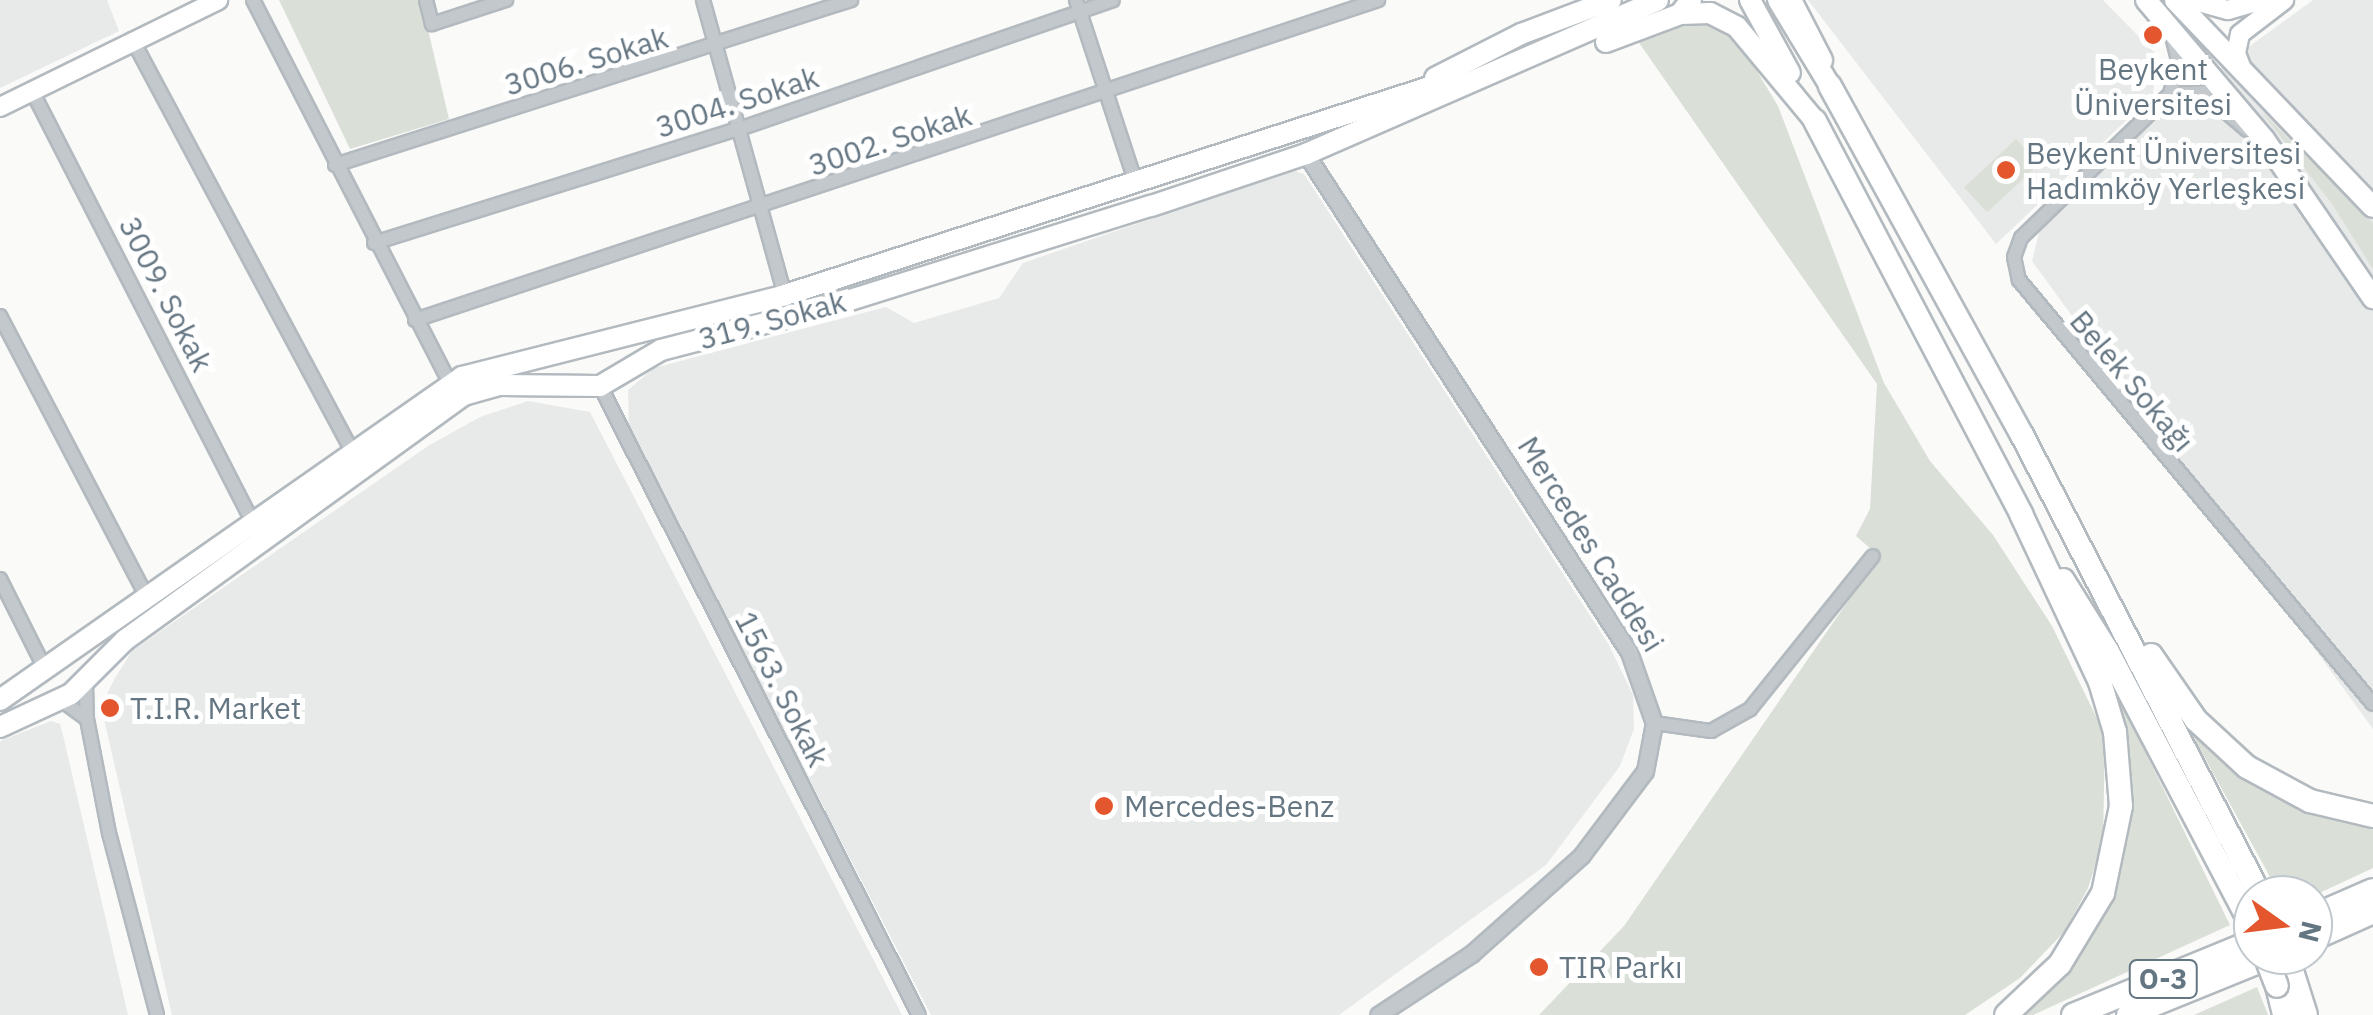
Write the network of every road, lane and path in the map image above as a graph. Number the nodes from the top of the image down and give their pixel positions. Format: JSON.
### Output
{"nodes":[{"id":1,"x":218,"y":0,"type":"edge"},
{"id":2,"x":253,"y":0,"type":"edge"},
{"id":3,"x":426,"y":0,"type":"edge"},
{"id":4,"x":506,"y":0,"type":"edge"},
{"id":5,"x":703,"y":0,"type":"edge"},
{"id":6,"x":851,"y":0,"type":"edge"},
{"id":7,"x":1113,"y":0,"type":"edge"},
{"id":8,"x":1378,"y":0,"type":"edge"},
{"id":9,"x":1640,"y":0,"type":"edge"},
{"id":10,"x":1658,"y":0,"type":"edge"},
{"id":11,"x":1750,"y":0,"type":"edge"},
{"id":12,"x":1778,"y":0,"type":"edge"},
{"id":13,"x":1791,"y":0,"type":"edge"},
{"id":14,"x":2146,"y":0,"type":"edge"},
{"id":15,"x":2175,"y":0,"type":"edge"},
{"id":16,"x":2192,"y":0,"type":"edge"},
{"id":17,"x":2262,"y":0,"type":"edge"},
{"id":18,"x":2284,"y":0,"type":"edge"},
{"id":19,"x":1078,"y":6,"type":"edge"},
{"id":20,"x":1685,"y":7,"type":"edge"},
{"id":21,"x":2237,"y":9,"type":"junction"},
{"id":22,"x":1614,"y":12,"type":"edge"},
{"id":23,"x":2166,"y":20,"type":"junction"},
{"id":24,"x":2246,"y":29,"type":"junction"},
{"id":25,"x":132,"y":39,"type":"junction"},
{"id":26,"x":717,"y":46,"type":"junction"},
{"id":27,"x":2244,"y":74,"type":"junction"},
{"id":28,"x":1830,"y":86,"type":"junction"},
{"id":29,"x":1106,"y":91,"type":"junction"},
{"id":30,"x":32,"y":92,"type":"junction"},
{"id":31,"x":2170,"y":94,"type":"junction"},
{"id":32,"x":1425,"y":105,"type":"junction"},
{"id":33,"x":0,"y":107,"type":"edge"},
{"id":34,"x":1816,"y":121,"type":"junction"},
{"id":35,"x":742,"y":128,"type":"junction"},
{"id":36,"x":2264,"y":139,"type":"junction"},
{"id":37,"x":1306,"y":154,"type":"junction"},
{"id":38,"x":335,"y":165,"type":"junction"},
{"id":39,"x":1136,"y":181,"type":"junction"},
{"id":40,"x":2373,"y":207,"type":"edge"},
{"id":41,"x":763,"y":209,"type":"junction"},
{"id":42,"x":374,"y":243,"type":"junction"},
{"id":43,"x":2345,"y":254,"type":"junction"},
{"id":44,"x":2373,"y":281,"type":"edge"},
{"id":45,"x":785,"y":294,"type":"junction"},
{"id":46,"x":2373,"y":298,"type":"edge"},
{"id":47,"x":0,"y":316,"type":"edge"},
{"id":48,"x":415,"y":320,"type":"junction"},
{"id":49,"x":607,"y":340,"type":"junction"},
{"id":50,"x":581,"y":346,"type":"junction"},
{"id":51,"x":621,"y":374,"type":"junction"},
{"id":52,"x":450,"y":384,"type":"junction"},
{"id":53,"x":595,"y":386,"type":"junction"},
{"id":54,"x":351,"y":449,"type":"junction"},
{"id":55,"x":2020,"y":514,"type":"junction"},
{"id":56,"x":252,"y":521,"type":"junction"},
{"id":57,"x":2080,"y":554,"type":"junction"},
{"id":58,"x":1873,"y":556,"type":"dead end"},
{"id":59,"x":0,"y":580,"type":"edge"},
{"id":60,"x":147,"y":597,"type":"junction"},
{"id":61,"x":64,"y":651,"type":"junction"},
{"id":62,"x":44,"y":667,"type":"junction"},
{"id":63,"x":86,"y":680,"type":"junction"},
{"id":64,"x":0,"y":700,"type":"edge"},
{"id":65,"x":61,"y":700,"type":"junction"},
{"id":66,"x":2373,"y":704,"type":"edge"},
{"id":67,"x":86,"y":719,"type":"junction"},
{"id":68,"x":1654,"y":723,"type":"junction"},
{"id":69,"x":0,"y":727,"type":"edge"},
{"id":70,"x":2373,"y":816,"type":"edge"},
{"id":71,"x":2241,"y":875,"type":"edge"},
{"id":72,"x":2242,"y":875,"type":"edge"},
{"id":73,"x":2373,"y":890,"type":"edge"},
{"id":74,"x":2333,"y":907,"type":"edge"},
{"id":75,"x":2373,"y":912,"type":"edge"},
{"id":76,"x":2333,"y":930,"type":"edge"},
{"id":77,"x":2233,"y":950,"type":"edge"},
{"id":78,"x":2233,"y":973,"type":"edge"},
{"id":79,"x":2233,"y":975,"type":"edge"},
{"id":80,"x":2287,"y":975,"type":"edge"},
{"id":81,"x":2288,"y":975,"type":"edge"},
{"id":82,"x":157,"y":1015,"type":"edge"},
{"id":83,"x":919,"y":1015,"type":"edge"},
{"id":84,"x":1378,"y":1015,"type":"edge"},
{"id":85,"x":2006,"y":1015,"type":"edge"},
{"id":86,"x":2073,"y":1015,"type":"edge"},
{"id":87,"x":2128,"y":1015,"type":"edge"},
{"id":88,"x":2162,"y":1015,"type":"edge"},
{"id":89,"x":2284,"y":1015,"type":"edge"},
{"id":90,"x":2306,"y":1015,"type":"edge"}],
"edges":[{"from":1,"to":25,"type":"main road"},
{"from":2,"to":38,"type":"street"},
{"from":3,"to":4,"type":"street"},
{"from":5,"to":26,"type":"street"},
{"from":6,"to":26,"type":"street","name":"3006. Sokak"},
{"from":7,"to":19,"type":"street","name":"3004. Sokak"},
{"from":8,"to":29,"type":"street","name":"3002. Sokak"},
{"from":9,"to":22,"type":"main road"},
{"from":10,"to":22,"type":"main road"},
{"from":11,"to":34,"type":"main road"},
{"from":12,"to":28,"type":"main road"},
{"from":13,"to":28,"type":"main road"},
{"from":14,"to":23,"type":"main road"},
{"from":15,"to":27,"type":"main road"},
{"from":16,"to":21,"type":"main road"},
{"from":17,"to":21,"type":"main road"},
{"from":18,"to":24,"type":"main road"},
{"from":19,"to":29,"type":"street"},
{"from":19,"to":35,"type":"street","name":"3004. Sokak"},
{"from":20,"to":32,"type":"main road"},
{"from":20,"to":34,"type":"main road"},
{"from":21,"to":24,"type":"main road"},
{"from":22,"to":32,"type":"main road","name":"319. Sokak"},
{"from":22,"to":39,"type":"main road","name":"319. Sokak"},
{"from":23,"to":31,"type":"street"},
{"from":23,"to":36,"type":"main road"},
{"from":24,"to":27,"type":"main road"},
{"from":25,"to":30,"type":"main road"},
{"from":25,"to":54,"type":"street"},
{"from":26,"to":35,"type":"street"},
{"from":26,"to":38,"type":"street","name":"3006. Sokak"},
{"from":27,"to":40,"type":"main road"},
{"from":28,"to":57,"type":"highway"},
{"from":29,"to":39,"type":"street"},
{"from":29,"to":41,"type":"street","name":"3002. Sokak"},
{"from":30,"to":33,"type":"main road"},
{"from":30,"to":56,"type":"street","name":"3009. Sokak"},
{"from":31,"to":36,"type":"street"},
{"from":31,"to":66,"type":"street","name":"Belek Sokağı"},
{"from":32,"to":37,"type":"main road","name":"319. Sokak"},
{"from":34,"to":55,"type":"highway"},
{"from":35,"to":41,"type":"street"},
{"from":35,"to":42,"type":"street","name":"3004. Sokak"},
{"from":36,"to":43,"type":"main road"},
{"from":37,"to":51,"type":"main road","name":"319. Sokak"},
{"from":37,"to":68,"type":"street","name":"Mercedes Caddesi"},
{"from":38,"to":42,"type":"street"},
{"from":39,"to":45,"type":"main road","name":"319. Sokak"},
{"from":41,"to":45,"type":"street"},
{"from":41,"to":48,"type":"street","name":"3002. Sokak"},
{"from":42,"to":48,"type":"street"},
{"from":43,"to":44,"type":"main road"},
{"from":43,"to":46,"type":"main road"},
{"from":45,"to":49,"type":"main road","name":"319. Sokak"},
{"from":47,"to":60,"type":"street"},
{"from":48,"to":52,"type":"street"},
{"from":49,"to":50,"type":"main road","name":"319. Sokak"},
{"from":49,"to":51,"type":"main road"},
{"from":50,"to":52,"type":"main road","name":"319. Sokak"},
{"from":50,"to":53,"type":"main road"},
{"from":51,"to":53,"type":"main road","name":"319. Sokak"},
{"from":52,"to":54,"type":"main road","name":"319. Sokak"},
{"from":53,"to":63,"type":"main road"},
{"from":53,"to":83,"type":"street","name":"1563. Sokak"},
{"from":54,"to":56,"type":"main road","name":"319. Sokak"},
{"from":55,"to":71,"type":"highway"},
{"from":55,"to":85,"type":"highway"},
{"from":56,"to":60,"type":"main road","name":"319. Sokak"},
{"from":57,"to":70,"type":"highway"},
{"from":57,"to":72,"type":"highway"},
{"from":58,"to":68,"type":"street"},
{"from":59,"to":62,"type":"street"},
{"from":60,"to":61,"type":"main road","name":"319. Sokak"},
{"from":61,"to":62,"type":"main road","name":"319. Sokak"},
{"from":61,"to":63,"type":"main road"},
{"from":62,"to":64,"type":"main road","name":"319. Sokak"},
{"from":62,"to":65,"type":"main road"},
{"from":63,"to":65,"type":"main road"},
{"from":63,"to":67,"type":"street"},
{"from":65,"to":67,"type":"street"},
{"from":65,"to":69,"type":"main road"},
{"from":67,"to":82,"type":"street"},
{"from":68,"to":84,"type":"street","name":"Mercedes Caddesi"},
{"from":73,"to":74,"type":"highway"},
{"from":75,"to":76,"type":"highway"},
{"from":77,"to":86,"type":"highway","number":"O-3"},
{"from":78,"to":87,"type":"highway","number":"O-3"},
{"from":79,"to":88,"type":"highway"},
{"from":80,"to":89,"type":"highway"},
{"from":81,"to":90,"type":"highway"}]}
